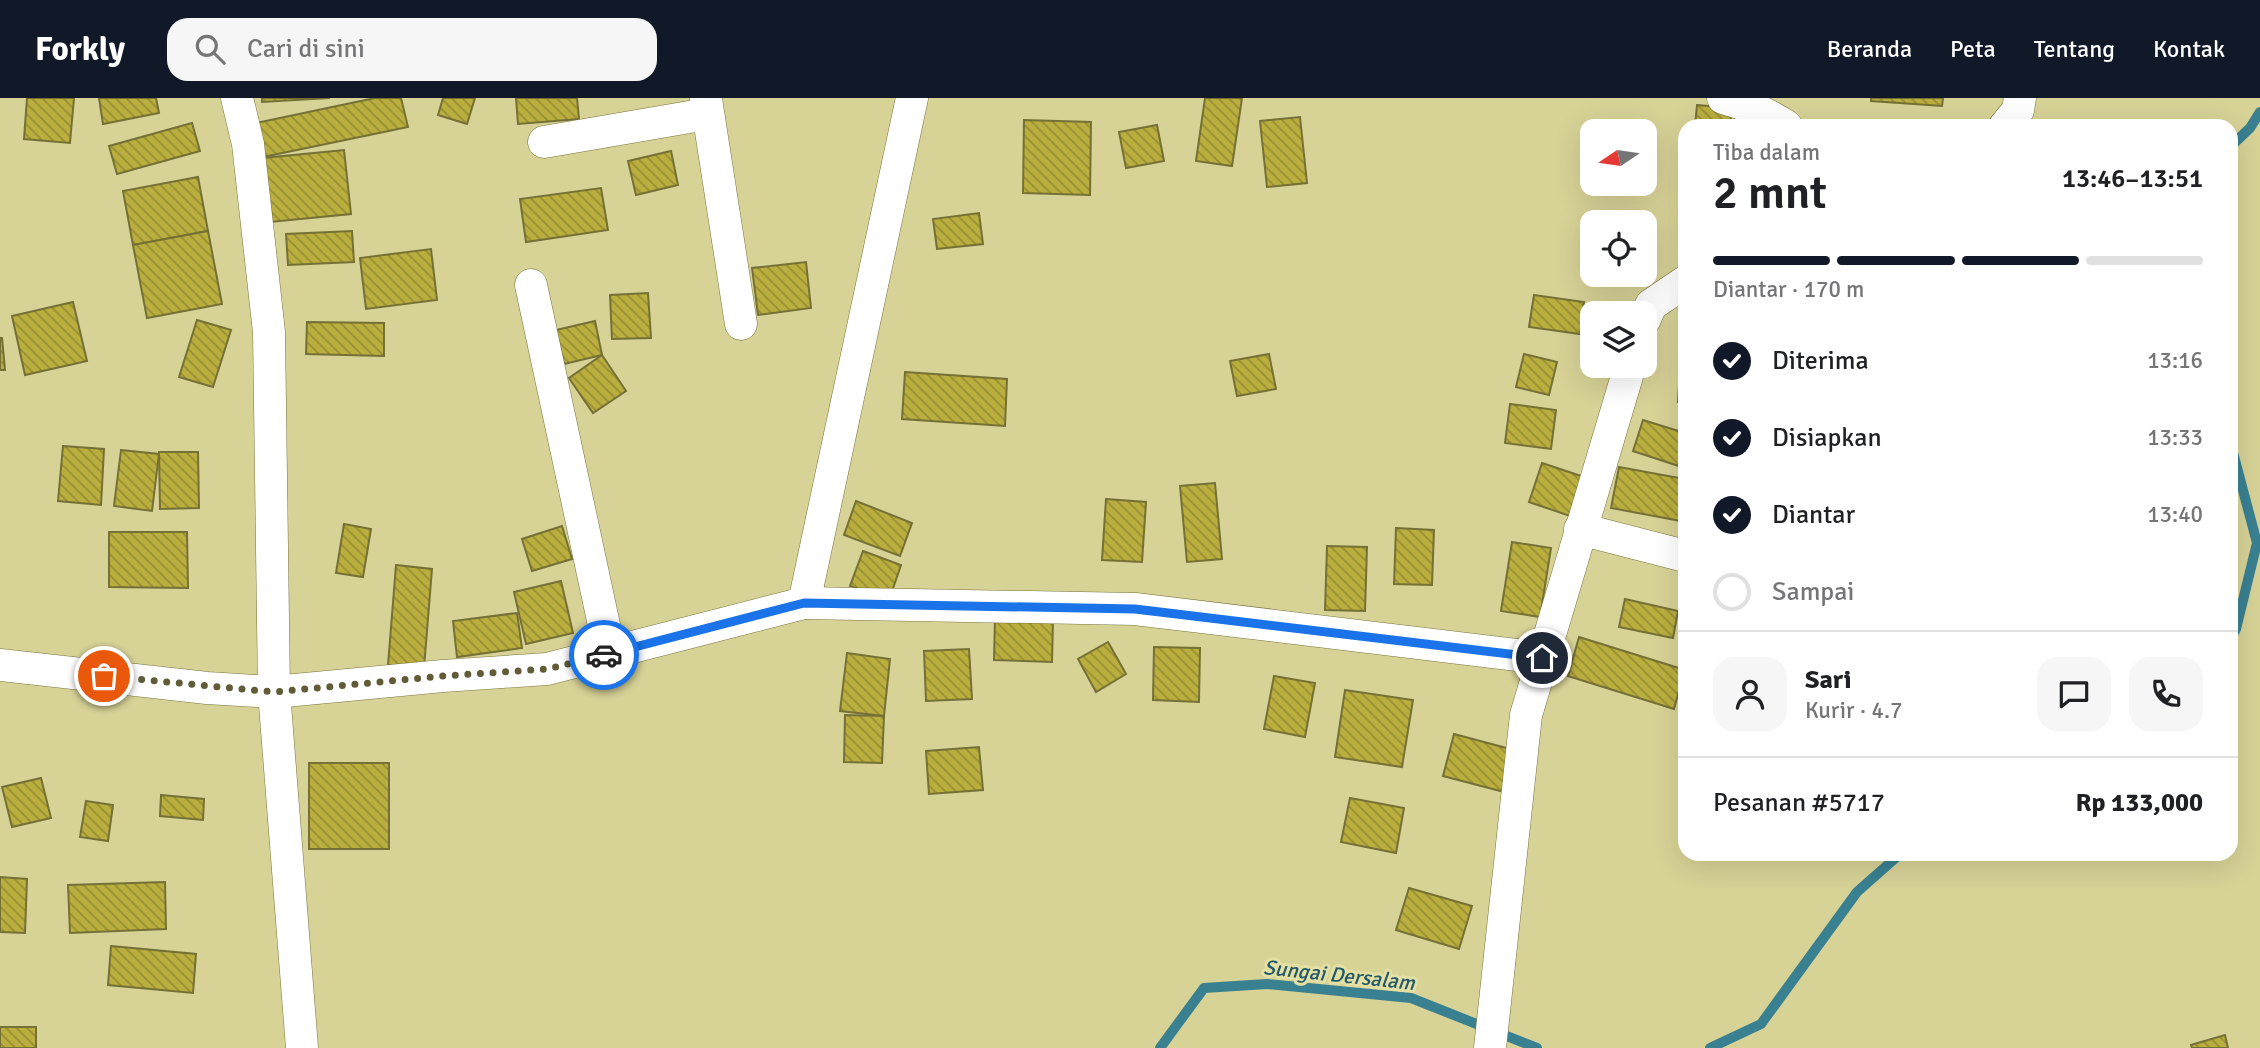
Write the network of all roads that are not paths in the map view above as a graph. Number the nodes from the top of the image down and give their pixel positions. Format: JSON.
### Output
{"nodes":[{"id":1,"x":237,"y":98,"type":"edge"},
{"id":2,"x":912,"y":98,"type":"edge"},
{"id":3,"x":2020,"y":98,"type":"edge"},
{"id":4,"x":1735,"y":100,"type":"edge"},
{"id":5,"x":712,"y":102,"type":"edge"},
{"id":6,"x":1776,"y":119,"type":"edge"},
{"id":7,"x":2011,"y":119,"type":"edge"},
{"id":8,"x":544,"y":142,"type":"dead end"},
{"id":9,"x":531,"y":285,"type":"dead end"},
{"id":10,"x":1678,"y":287,"type":"edge"},
{"id":11,"x":1657,"y":301,"type":"edge"},
{"id":12,"x":741,"y":324,"type":"dead end"},
{"id":13,"x":1626,"y":378,"type":"edge"},
{"id":14,"x":1580,"y":529,"type":"junction"},
{"id":15,"x":1678,"y":554,"type":"edge"},
{"id":16,"x":804,"y":603,"type":"junction"},
{"id":17,"x":610,"y":653,"type":"junction"},
{"id":18,"x":1542,"y":658,"type":"junction"},
{"id":19,"x":0,"y":665,"type":"edge"},
{"id":20,"x":274,"y":692,"type":"junction"},
{"id":21,"x":302,"y":1048,"type":"edge"},
{"id":22,"x":1490,"y":1048,"type":"edge"}],
"edges":[{"from":1,"to":20,"type":"street"},
{"from":2,"to":16,"type":"street"},
{"from":3,"to":7,"type":"street"},
{"from":4,"to":6,"type":"street"},
{"from":5,"to":8,"type":"street"},
{"from":5,"to":12,"type":"street"},
{"from":9,"to":17,"type":"street"},
{"from":10,"to":11,"type":"street"},
{"from":13,"to":14,"type":"street"},
{"from":14,"to":15,"type":"street"},
{"from":14,"to":18,"type":"street"},
{"from":16,"to":17,"type":"street"},
{"from":16,"to":18,"type":"street"},
{"from":17,"to":20,"type":"street"},
{"from":18,"to":22,"type":"street"},
{"from":19,"to":20,"type":"street"},
{"from":20,"to":21,"type":"street"}]}
